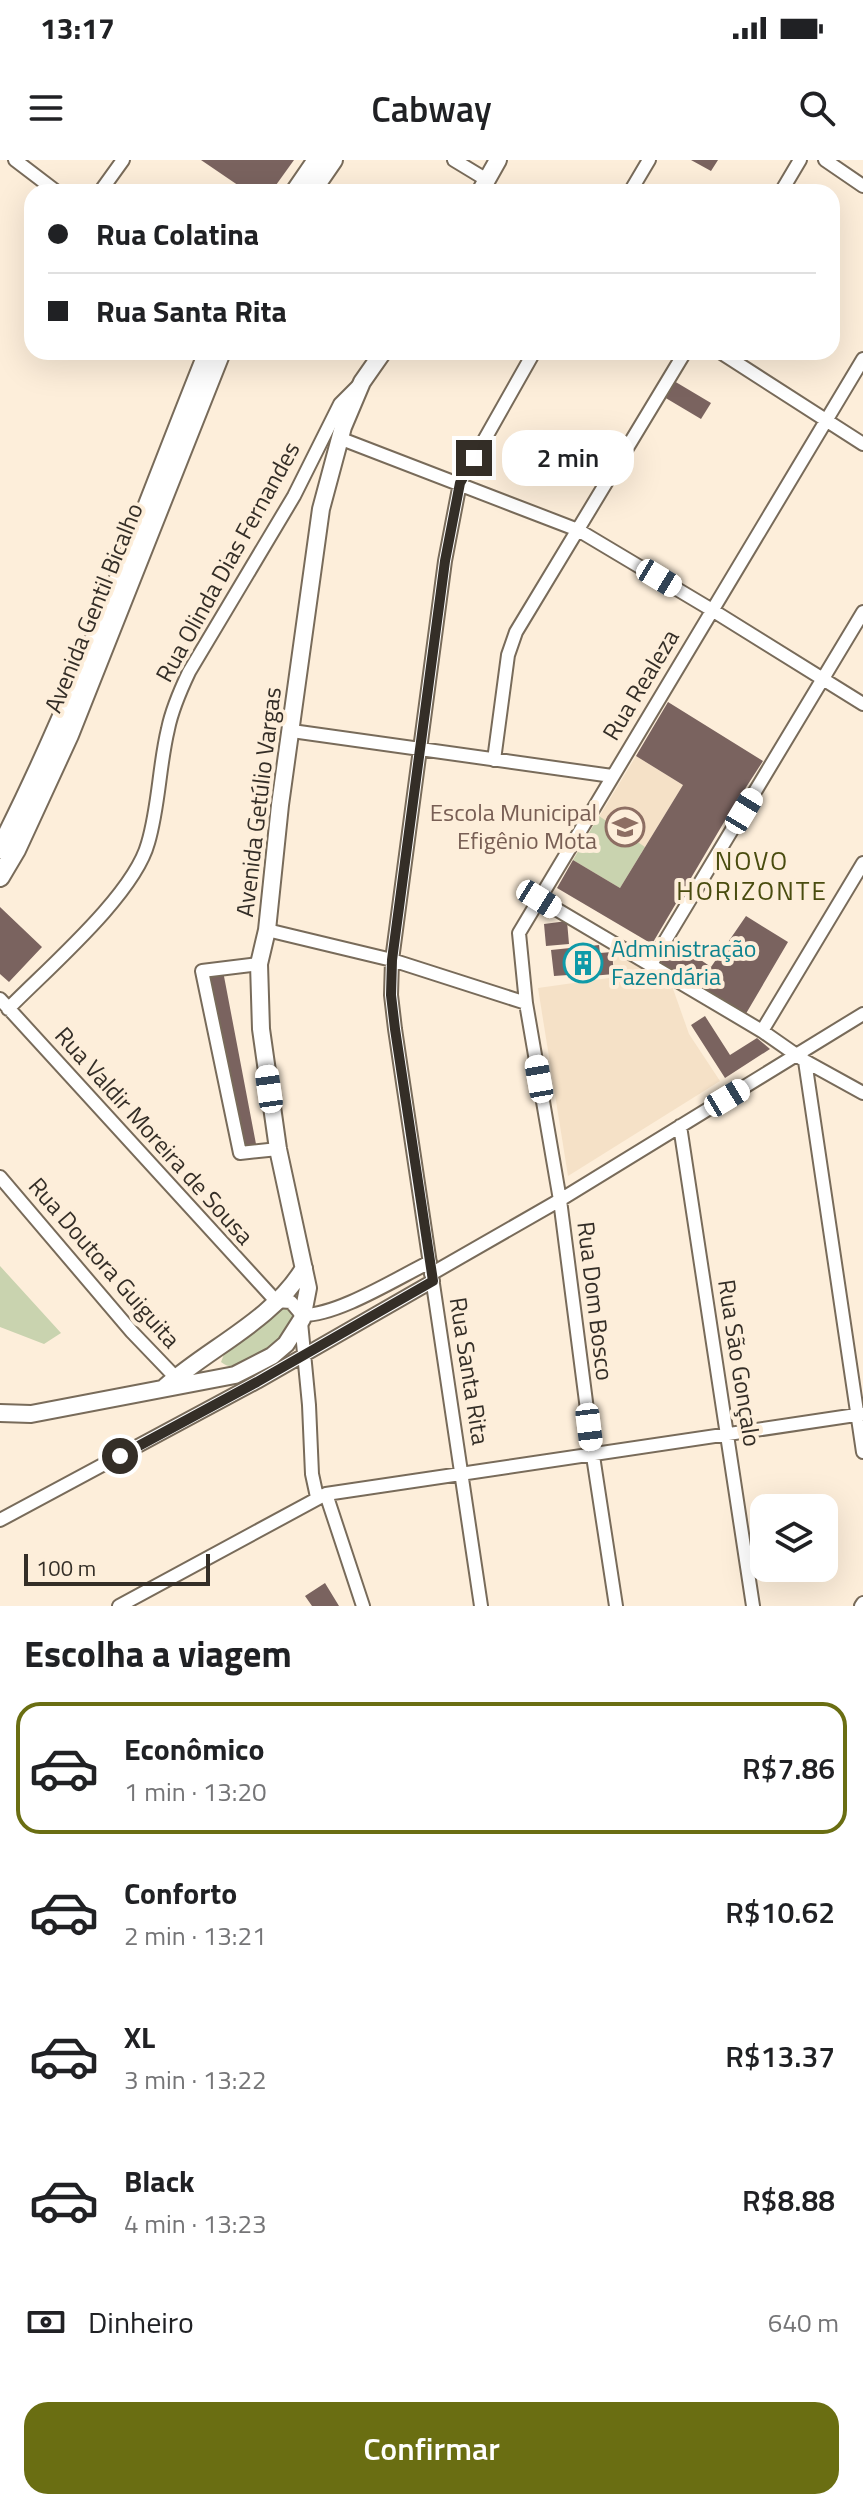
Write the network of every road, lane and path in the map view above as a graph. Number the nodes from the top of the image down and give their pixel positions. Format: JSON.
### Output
{"nodes":[{"id":1,"x":15,"y":160,"type":"edge"},
{"id":2,"x":123,"y":160,"type":"edge"},
{"id":3,"x":317,"y":160,"type":"edge"},
{"id":4,"x":333,"y":160,"type":"edge"},
{"id":5,"x":454,"y":160,"type":"edge"},
{"id":6,"x":498,"y":160,"type":"edge"},
{"id":7,"x":649,"y":160,"type":"edge"},
{"id":8,"x":800,"y":160,"type":"edge"},
{"id":9,"x":825,"y":160,"type":"edge"},
{"id":10,"x":46,"y":184,"type":"edge"},
{"id":11,"x":106,"y":184,"type":"edge"},
{"id":12,"x":300,"y":184,"type":"edge"},
{"id":13,"x":316,"y":184,"type":"edge"},
{"id":14,"x":481,"y":184,"type":"edge"},
{"id":15,"x":484,"y":184,"type":"edge"},
{"id":16,"x":635,"y":184,"type":"edge"},
{"id":17,"x":786,"y":184,"type":"edge"},
{"id":18,"x":863,"y":186,"type":"edge"},
{"id":19,"x":863,"y":359,"type":"edge"},
{"id":20,"x":205,"y":360,"type":"edge"},
{"id":21,"x":218,"y":360,"type":"edge"},
{"id":22,"x":377,"y":360,"type":"edge"},
{"id":23,"x":529,"y":360,"type":"edge"},
{"id":24,"x":680,"y":360,"type":"edge"},
{"id":25,"x":732,"y":360,"type":"edge"},
{"id":26,"x":825,"y":422,"type":"junction"},
{"id":27,"x":337,"y":428,"type":"junction"},
{"id":28,"x":863,"y":444,"type":"edge"},
{"id":29,"x":460,"y":483,"type":"junction"},
{"id":30,"x":578,"y":530,"type":"junction"},
{"id":31,"x":712,"y":610,"type":"junction"},
{"id":32,"x":863,"y":612,"type":"edge"},
{"id":33,"x":822,"y":679,"type":"junction"},
{"id":34,"x":863,"y":704,"type":"edge"},
{"id":35,"x":292,"y":731,"type":"junction"},
{"id":36,"x":420,"y":751,"type":"junction"},
{"id":37,"x":494,"y":760,"type":"junction"},
{"id":38,"x":612,"y":776,"type":"junction"},
{"id":39,"x":0,"y":849,"type":"edge"},
{"id":40,"x":863,"y":863,"type":"edge"},
{"id":41,"x":0,"y":877,"type":"edge"},
{"id":42,"x":539,"y":899,"type":"junction"},
{"id":43,"x":267,"y":930,"type":"junction"},
{"id":44,"x":392,"y":960,"type":"junction"},
{"id":45,"x":259,"y":964,"type":"junction"},
{"id":46,"x":650,"y":966,"type":"junction"},
{"id":47,"x":526,"y":1003,"type":"junction"},
{"id":48,"x":4,"y":1004,"type":"edge"},
{"id":49,"x":863,"y":1014,"type":"edge"},
{"id":50,"x":762,"y":1031,"type":"junction"},
{"id":51,"x":802,"y":1058,"type":"junction"},
{"id":52,"x":863,"y":1093,"type":"edge"},
{"id":53,"x":680,"y":1126,"type":"junction"},
{"id":54,"x":278,"y":1149,"type":"junction"},
{"id":55,"x":0,"y":1177,"type":"edge"},
{"id":56,"x":560,"y":1200,"type":"junction"},
{"id":57,"x":304,"y":1268,"type":"junction"},
{"id":58,"x":431,"y":1272,"type":"junction"},
{"id":59,"x":276,"y":1301,"type":"junction"},
{"id":60,"x":301,"y":1318,"type":"junction"},
{"id":61,"x":213,"y":1352,"type":"junction"},
{"id":62,"x":303,"y":1354,"type":"junction"},
{"id":63,"x":231,"y":1376,"type":"junction"},
{"id":64,"x":257,"y":1382,"type":"junction"},
{"id":65,"x":174,"y":1383,"type":"junction"},
{"id":66,"x":0,"y":1413,"type":"edge"},
{"id":67,"x":861,"y":1415,"type":"edge"},
{"id":68,"x":727,"y":1435,"type":"junction"},
{"id":69,"x":863,"y":1452,"type":"edge"},
{"id":70,"x":593,"y":1456,"type":"junction"},
{"id":71,"x":463,"y":1474,"type":"junction"},
{"id":72,"x":321,"y":1495,"type":"junction"},
{"id":73,"x":0,"y":1520,"type":"edge"},
{"id":74,"x":119,"y":1606,"type":"edge"},
{"id":75,"x":363,"y":1606,"type":"edge"},
{"id":76,"x":481,"y":1606,"type":"edge"},
{"id":77,"x":616,"y":1606,"type":"edge"},
{"id":78,"x":753,"y":1606,"type":"edge"}],
"edges":[{"from":1,"to":10,"type":"street"},
{"from":2,"to":11,"type":"street"},
{"from":3,"to":12,"type":"main road"},
{"from":4,"to":13,"type":"main road"},
{"from":5,"to":14,"type":"street"},
{"from":6,"to":15,"type":"street"},
{"from":7,"to":16,"type":"street"},
{"from":8,"to":17,"type":"street"},
{"from":9,"to":18,"type":"street"},
{"from":19,"to":26,"type":"street","name":"Rua Realeza"},
{"from":20,"to":39,"type":"main road","name":"Avenida Gentil Bicalho"},
{"from":21,"to":41,"type":"main road","name":"Avenida Gentil Bicalho"},
{"from":22,"to":27,"type":"street","name":"Avenida Getúlio Vargas"},
{"from":23,"to":29,"type":"street","name":"Rua Santa Rita"},
{"from":24,"to":30,"type":"street"},
{"from":25,"to":26,"type":"street"},
{"from":26,"to":28,"type":"street"},
{"from":26,"to":31,"type":"street","name":"Rua Realeza"},
{"from":27,"to":29,"type":"street"},
{"from":27,"to":35,"type":"street","name":"Avenida Getúlio Vargas"},
{"from":27,"to":48,"type":"street","name":"Rua Olinda Dias Fernandes"},
{"from":29,"to":30,"type":"street"},
{"from":29,"to":36,"type":"street","name":"Rua Santa Rita"},
{"from":30,"to":31,"type":"street"},
{"from":30,"to":37,"type":"street"},
{"from":31,"to":33,"type":"street"},
{"from":31,"to":38,"type":"street","name":"Rua Realeza"},
{"from":32,"to":33,"type":"street"},
{"from":33,"to":34,"type":"street"},
{"from":33,"to":46,"type":"street"},
{"from":35,"to":36,"type":"street"},
{"from":35,"to":43,"type":"street","name":"Avenida Getúlio Vargas"},
{"from":36,"to":37,"type":"street"},
{"from":36,"to":44,"type":"street","name":"Rua Santa Rita"},
{"from":37,"to":38,"type":"street"},
{"from":38,"to":42,"type":"street","name":"Rua Realeza"},
{"from":40,"to":50,"type":"street"},
{"from":42,"to":46,"type":"street"},
{"from":42,"to":47,"type":"street","name":"Rua Realeza"},
{"from":43,"to":44,"type":"street"},
{"from":43,"to":45,"type":"street","name":"Avenida Getúlio Vargas"},
{"from":44,"to":47,"type":"street"},
{"from":44,"to":58,"type":"street","name":"Rua Santa Rita"},
{"from":45,"to":54,"type":"street","name":"Avenida Getúlio Vargas"},
{"from":45,"to":54,"type":"street"},
{"from":46,"to":50,"type":"street"},
{"from":47,"to":56,"type":"street","name":"Rua Dom Bosco"},
{"from":48,"to":59,"type":"street","name":"Rua Valdir Moreira de Sousa"},
{"from":49,"to":51,"type":"street"},
{"from":50,"to":51,"type":"street"},
{"from":51,"to":52,"type":"street"},
{"from":51,"to":53,"type":"street"},
{"from":51,"to":67,"type":"street"},
{"from":53,"to":56,"type":"street"},
{"from":53,"to":68,"type":"street","name":"Rua São Gonçalo"},
{"from":54,"to":57,"type":"street","name":"Avenida Getúlio Vargas"},
{"from":55,"to":65,"type":"street","name":"Rua Doutora Guiguita"},
{"from":56,"to":58,"type":"street"},
{"from":56,"to":70,"type":"street","name":"Rua Dom Bosco"},
{"from":57,"to":59,"type":"street"},
{"from":57,"to":60,"type":"street","name":"Avenida Getúlio Vargas"},
{"from":58,"to":60,"type":"street"},
{"from":58,"to":62,"type":"street"},
{"from":58,"to":71,"type":"street","name":"Rua Santa Rita"},
{"from":59,"to":60,"type":"street","name":"Rua Valdir Moreira de Sousa"},
{"from":59,"to":61,"type":"street"},
{"from":60,"to":62,"type":"street"},
{"from":60,"to":63,"type":"street"},
{"from":61,"to":63,"type":"street"},
{"from":61,"to":65,"type":"street"},
{"from":62,"to":64,"type":"street"},
{"from":62,"to":72,"type":"street"},
{"from":63,"to":64,"type":"street"},
{"from":63,"to":65,"type":"street"},
{"from":64,"to":73,"type":"street"},
{"from":65,"to":66,"type":"street"},
{"from":67,"to":68,"type":"street"},
{"from":67,"to":69,"type":"street"},
{"from":68,"to":70,"type":"street"},
{"from":68,"to":78,"type":"street","name":"Rua São Gonçalo"},
{"from":70,"to":71,"type":"street"},
{"from":70,"to":77,"type":"street","name":"Rua Dom Bosco"},
{"from":71,"to":72,"type":"street"},
{"from":71,"to":76,"type":"street","name":"Rua Santa Rita"},
{"from":72,"to":74,"type":"street"},
{"from":72,"to":75,"type":"street"}]}
